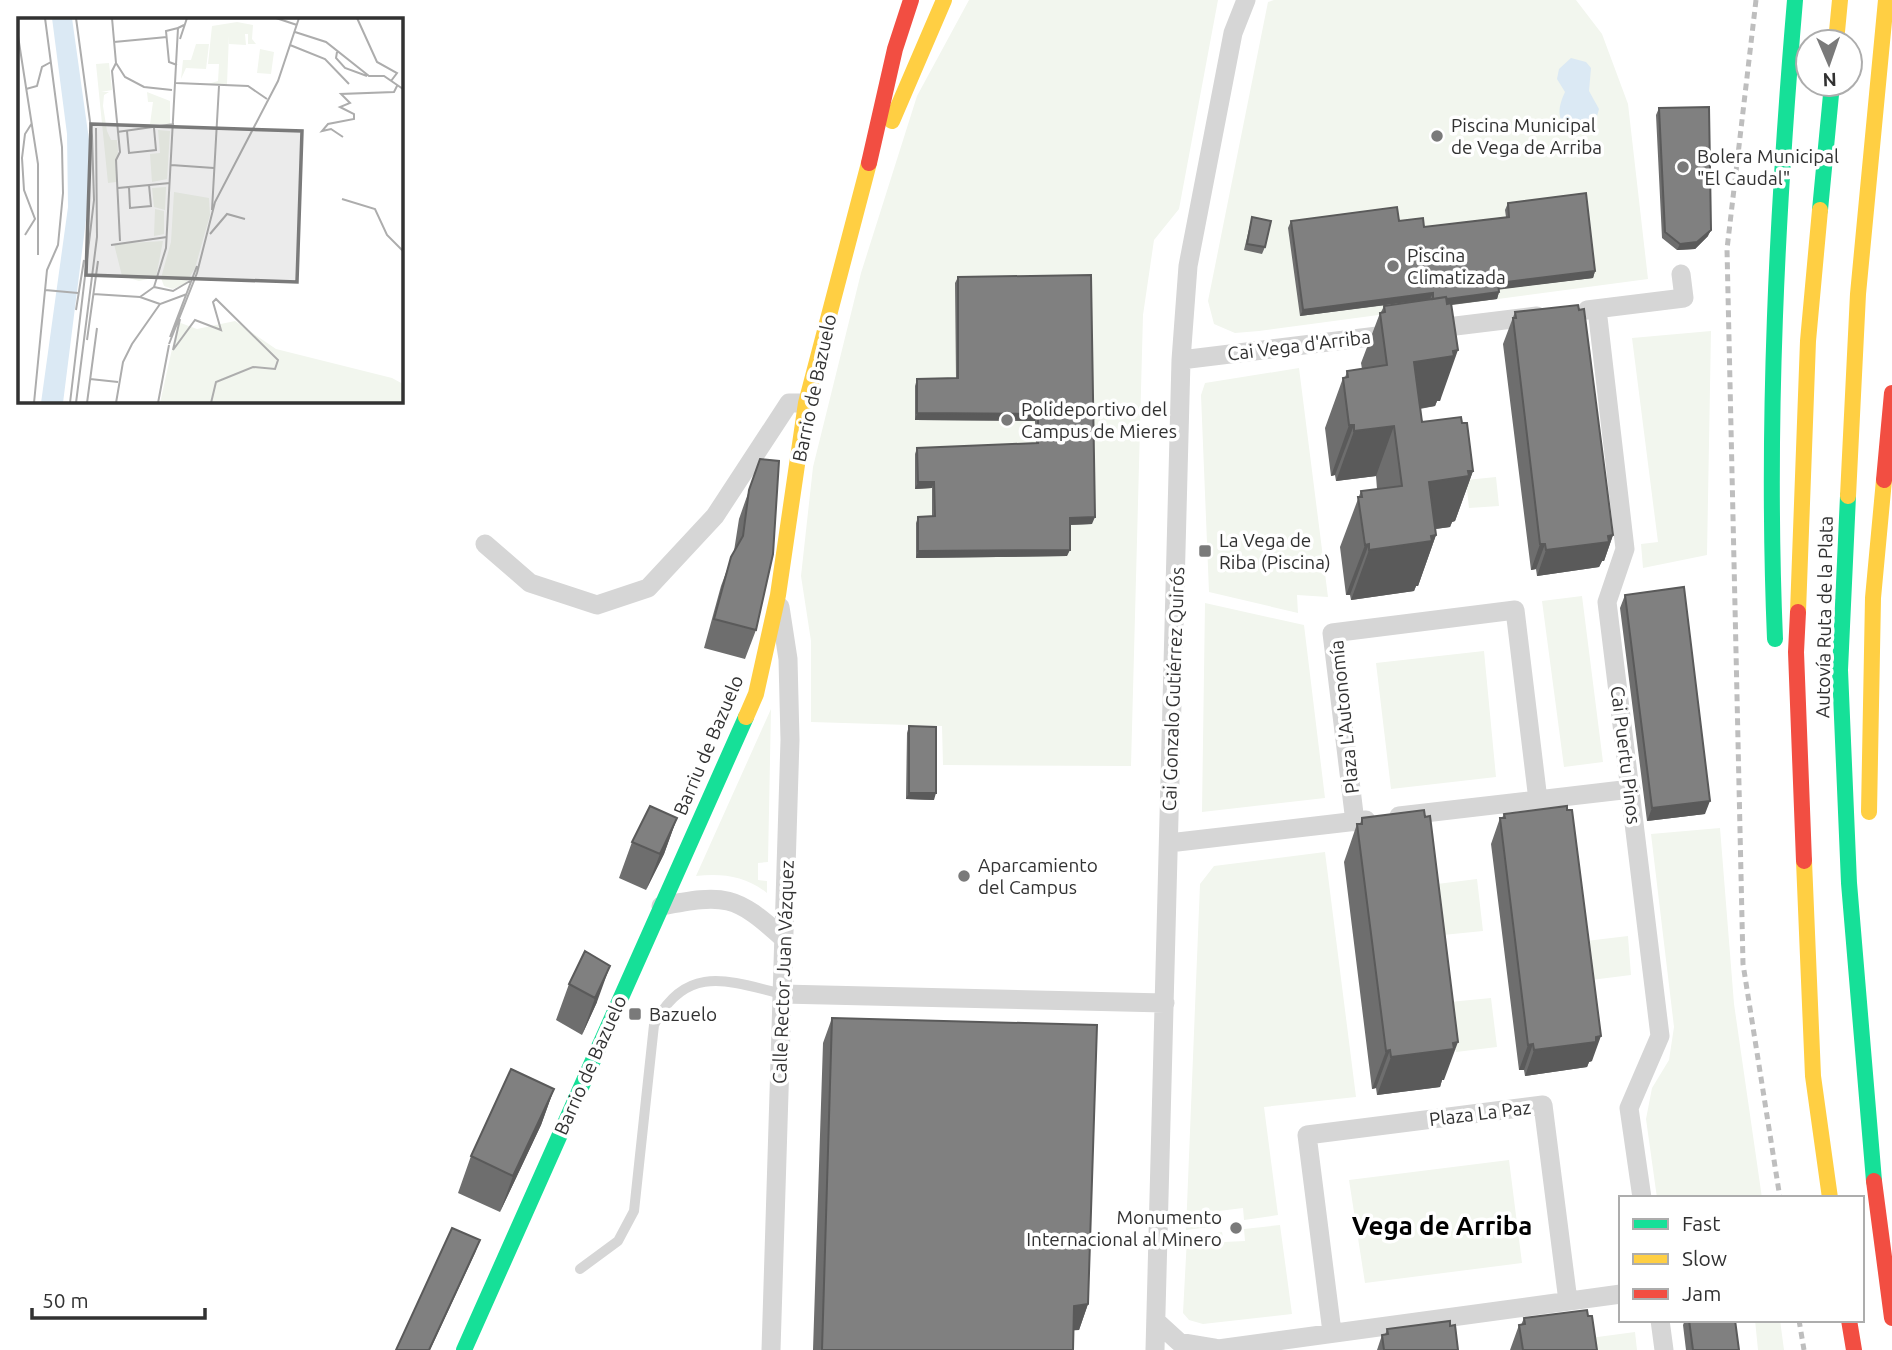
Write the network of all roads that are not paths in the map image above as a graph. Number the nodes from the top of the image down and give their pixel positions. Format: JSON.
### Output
{"nodes":[{"id":1,"x":911,"y":0,"type":"edge"},
{"id":2,"x":944,"y":0,"type":"edge"},
{"id":3,"x":1231,"y":0,"type":"edge"},
{"id":4,"x":1246,"y":0,"type":"edge"},
{"id":5,"x":1795,"y":0,"type":"edge"},
{"id":6,"x":1840,"y":0,"type":"edge"},
{"id":7,"x":1886,"y":0,"type":"edge"},
{"id":8,"x":1837,"y":28,"type":"edge"},
{"id":9,"x":1233,"y":33,"type":"junction"},
{"id":10,"x":1831,"y":98,"type":"edge"},
{"id":11,"x":864,"y":184,"type":"junction"},
{"id":12,"x":1681,"y":274,"type":"dead end"},
{"id":13,"x":1597,"y":309,"type":"junction"},
{"id":14,"x":1181,"y":360,"type":"junction"},
{"id":15,"x":1892,"y":393,"type":"edge"},
{"id":16,"x":806,"y":403,"type":"junction"},
{"id":17,"x":485,"y":544,"type":"dead end"},
{"id":18,"x":778,"y":595,"type":"junction"},
{"id":19,"x":1775,"y":655,"type":"dead end"},
{"id":20,"x":1631,"y":789,"type":"junction"},
{"id":21,"x":1538,"y":800,"type":"junction"},
{"id":22,"x":1355,"y":822,"type":"junction"},
{"id":23,"x":1868,"y":830,"type":"dead end"},
{"id":24,"x":1169,"y":843,"type":"junction"},
{"id":25,"x":1867,"y":898,"type":"dead end"},
{"id":26,"x":1789,"y":902,"type":"dead end"},
{"id":27,"x":661,"y":906,"type":"junction"},
{"id":28,"x":784,"y":939,"type":"junction"},
{"id":29,"x":782,"y":994,"type":"junction"},
{"id":30,"x":1165,"y":1003,"type":"junction"},
{"id":31,"x":1810,"y":1020,"type":"junction"},
{"id":32,"x":1864,"y":1075,"type":"junction"},
{"id":33,"x":1642,"y":1196,"type":"edge"},
{"id":34,"x":1830,"y":1196,"type":"edge"},
{"id":35,"x":580,"y":1269,"type":"dead end"},
{"id":36,"x":1619,"y":1294,"type":"edge"},
{"id":37,"x":1568,"y":1301,"type":"junction"},
{"id":38,"x":1892,"y":1318,"type":"edge"},
{"id":39,"x":1156,"y":1321,"type":"junction"},
{"id":40,"x":1660,"y":1322,"type":"edge"},
{"id":41,"x":1849,"y":1322,"type":"edge"},
{"id":42,"x":1332,"y":1332,"type":"junction"},
{"id":43,"x":1213,"y":1349,"type":"edge"},
{"id":44,"x":464,"y":1350,"type":"edge"},
{"id":45,"x":771,"y":1350,"type":"edge"},
{"id":46,"x":1154,"y":1350,"type":"edge"},
{"id":47,"x":1664,"y":1350,"type":"edge"},
{"id":48,"x":1854,"y":1350,"type":"edge"}],
"edges":[{"from":1,"to":11,"type":"main road"},
{"from":2,"to":11,"type":"main road"},
{"from":3,"to":9,"type":"street","name":"Cai Gonzalo Gutiérrez Quirós"},
{"from":4,"to":9,"type":"street","name":"Cai Gonzalo Gutiérrez Quirós"},
{"from":5,"to":19,"type":"main road"},
{"from":6,"to":8,"type":"main road"},
{"from":7,"to":32,"type":"main road","name":"Autovía Ruta de la Plata"},
{"from":9,"to":14,"type":"street","name":"Cai Gonzalo Gutiérrez Quirós"},
{"from":10,"to":31,"type":"main road","name":"Autovía Ruta de la Plata"},
{"from":11,"to":16,"type":"main road","name":"Barrio de Bazuelo"},
{"from":12,"to":13,"type":"street","name":"Cai Vega d'Arriba"},
{"from":13,"to":14,"type":"street","name":"Cai Vega d'Arriba"},
{"from":13,"to":20,"type":"street","name":"Cai Puertu Pinos"},
{"from":14,"to":24,"type":"street","name":"Cai Gonzalo Gutiérrez Quirós"},
{"from":15,"to":23,"type":"main road"},
{"from":16,"to":17,"type":"street"},
{"from":16,"to":18,"type":"main road","name":"Barrio de Bazuelo"},
{"from":18,"to":27,"type":"main road","name":"Barriu de Bazuelo"},
{"from":18,"to":28,"type":"street","name":"Calle Rector Juan Vázquez"},
{"from":20,"to":21,"type":"street","name":"Plaza L'Autonomía"},
{"from":20,"to":33,"type":"street","name":"Cai Puertu Pinos"},
{"from":21,"to":22,"type":"street","name":"Plaza L'Autonomía"},
{"from":21,"to":22,"type":"street","name":"Plaza L'Autonomía"},
{"from":22,"to":24,"type":"street"},
{"from":24,"to":30,"type":"street","name":"Cai Gonzalo Gutiérrez Quirós"},
{"from":25,"to":32,"type":"main road"},
{"from":26,"to":31,"type":"main road"},
{"from":27,"to":28,"type":"street"},
{"from":27,"to":44,"type":"main road","name":"Barrio de Bazuelo"},
{"from":28,"to":29,"type":"street","name":"Calle Rector Juan Vázquez"},
{"from":29,"to":30,"type":"street"},
{"from":29,"to":35,"type":"lane"},
{"from":29,"to":45,"type":"street","name":"Calle Rector Juan Vázquez"},
{"from":30,"to":39,"type":"street","name":"Cai Gonzalo Gutiérrez Quirós"},
{"from":31,"to":34,"type":"main road","name":"Autovía Ruta de la Plata"},
{"from":32,"to":38,"type":"main road","name":"Autovía Ruta de la Plata"},
{"from":36,"to":37,"type":"street"},
{"from":37,"to":42,"type":"street"},
{"from":37,"to":42,"type":"street","name":"Plaza La Paz"},
{"from":39,"to":43,"type":"street"},
{"from":39,"to":46,"type":"street","name":"Cai Gonzalo Gutiérrez Quirós"},
{"from":40,"to":47,"type":"street"},
{"from":41,"to":48,"type":"main road"},
{"from":42,"to":43,"type":"street"}]}
